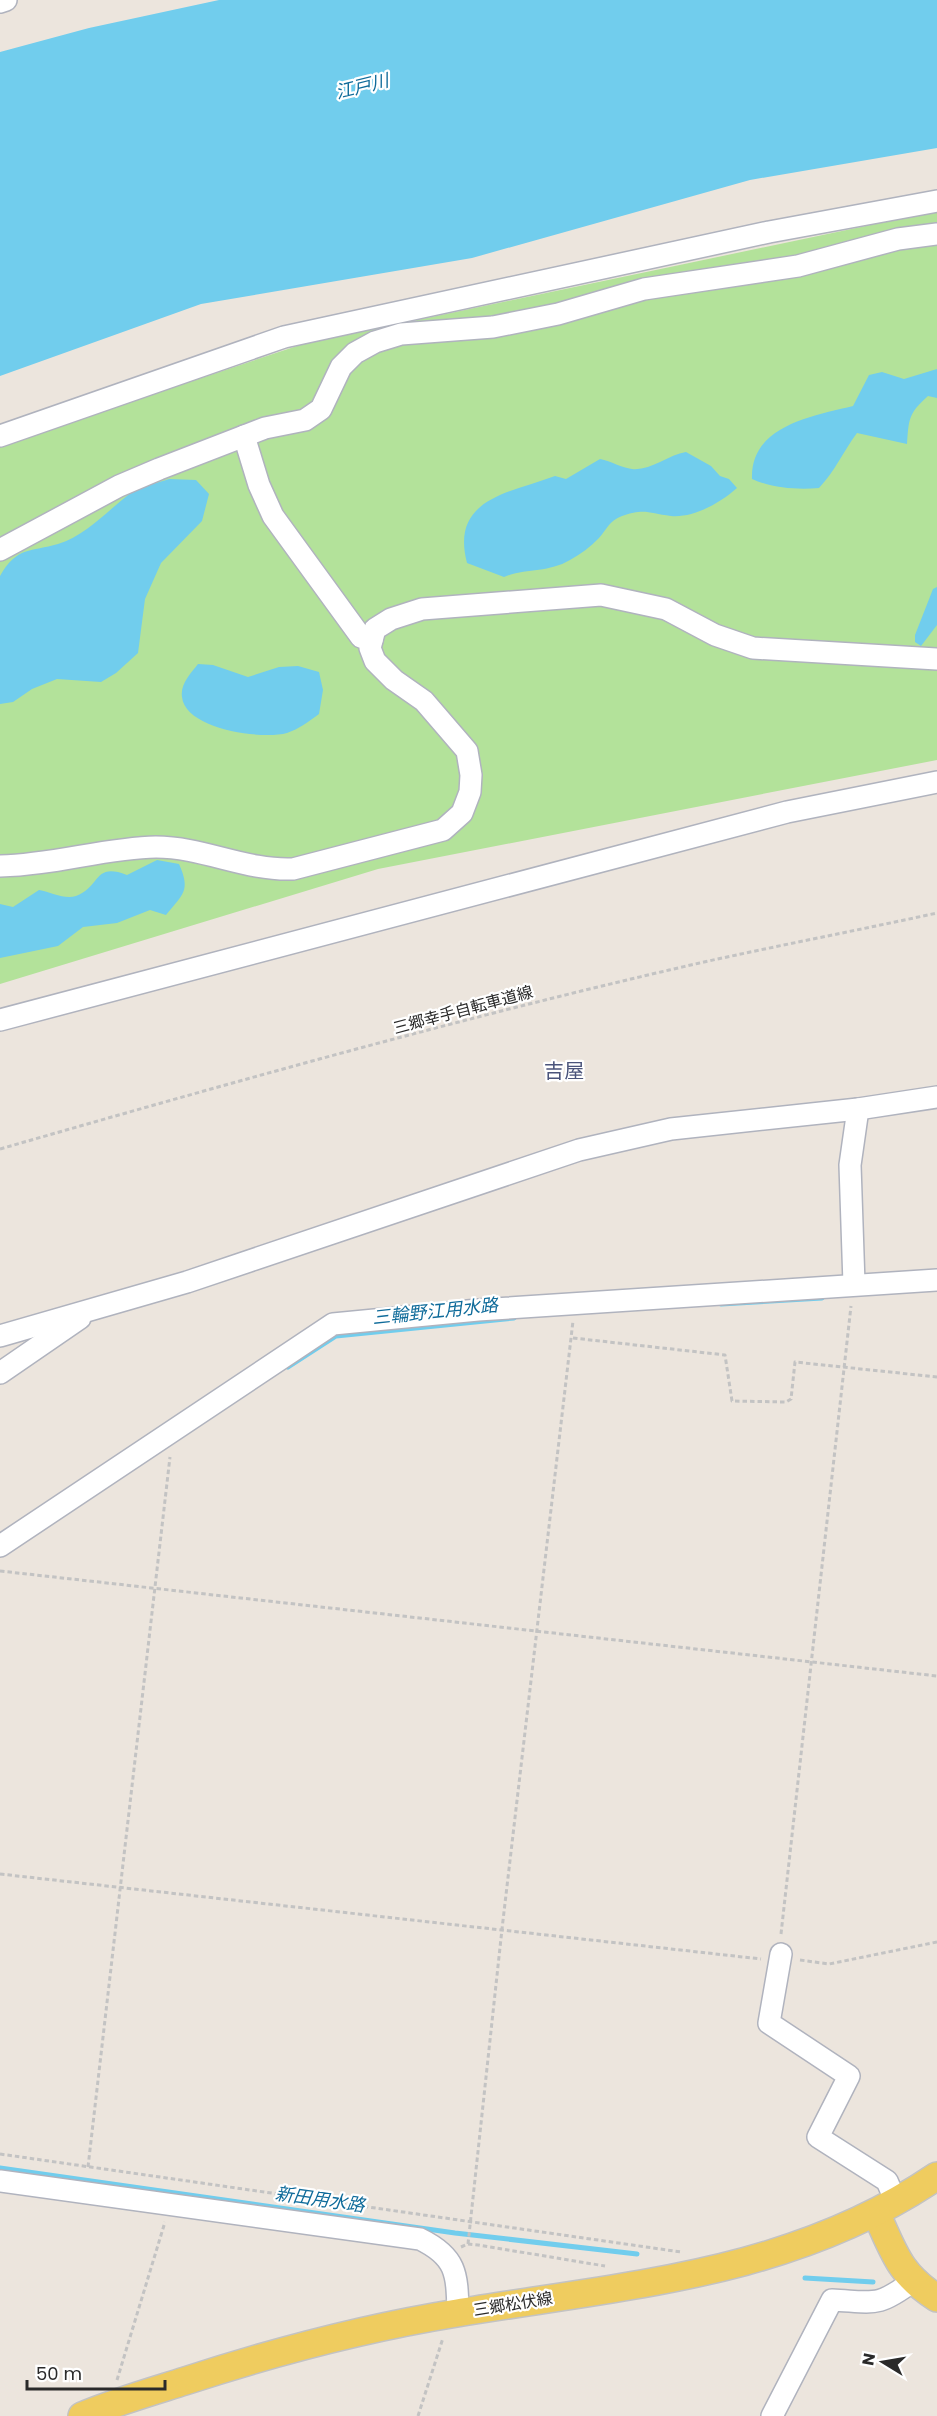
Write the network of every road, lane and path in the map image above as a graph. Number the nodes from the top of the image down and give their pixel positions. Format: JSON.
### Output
{"nodes":[{"id":1,"x":6,"y":0,"type":"edge"},
{"id":2,"x":0,"y":2,"type":"edge"},
{"id":3,"x":937,"y":201,"type":"edge"},
{"id":4,"x":937,"y":234,"type":"edge"},
{"id":5,"x":336,"y":327,"type":"junction"},
{"id":6,"x":348,"y":360,"type":"junction"},
{"id":7,"x":0,"y":436,"type":"edge"},
{"id":8,"x":244,"y":436,"type":"junction"},
{"id":9,"x":0,"y":550,"type":"edge"},
{"id":10,"x":372,"y":640,"type":"junction"},
{"id":11,"x":937,"y":659,"type":"edge"},
{"id":12,"x":937,"y":782,"type":"edge"},
{"id":13,"x":0,"y":866,"type":"edge"},
{"id":14,"x":937,"y":913,"type":"edge"},
{"id":15,"x":0,"y":1020,"type":"edge"},
{"id":16,"x":937,"y":1097,"type":"edge"},
{"id":17,"x":858,"y":1109,"type":"junction"},
{"id":18,"x":0,"y":1149,"type":"edge"},
{"id":19,"x":937,"y":1280,"type":"edge"},
{"id":20,"x":854,"y":1284,"type":"junction"},
{"id":21,"x":574,"y":1304,"type":"junction"},
{"id":22,"x":90,"y":1310,"type":"junction"},
{"id":23,"x":0,"y":1336,"type":"edge"},
{"id":24,"x":573,"y":1338,"type":"junction"},
{"id":25,"x":845,"y":1366,"type":"junction"},
{"id":26,"x":0,"y":1373,"type":"edge"},
{"id":27,"x":937,"y":1377,"type":"edge"},
{"id":28,"x":173,"y":1428,"type":"junction"},
{"id":29,"x":0,"y":1546,"type":"edge"},
{"id":30,"x":0,"y":1571,"type":"edge"},
{"id":31,"x":155,"y":1589,"type":"junction"},
{"id":32,"x":537,"y":1631,"type":"junction"},
{"id":33,"x":812,"y":1664,"type":"junction"},
{"id":34,"x":937,"y":1676,"type":"edge"},
{"id":35,"x":0,"y":1874,"type":"edge"},
{"id":36,"x":122,"y":1888,"type":"junction"},
{"id":37,"x":502,"y":1929,"type":"junction"},
{"id":38,"x":937,"y":1942,"type":"edge"},
{"id":39,"x":780,"y":1957,"type":"junction"},
{"id":40,"x":0,"y":2154,"type":"edge"},
{"id":41,"x":88,"y":2167,"type":"junction"},
{"id":42,"x":937,"y":2176,"type":"edge"},
{"id":43,"x":0,"y":2181,"type":"edge"},
{"id":44,"x":170,"y":2206,"type":"junction"},
{"id":45,"x":886,"y":2208,"type":"junction"},
{"id":46,"x":471,"y":2222,"type":"junction"},
{"id":47,"x":468,"y":2244,"type":"junction"},
{"id":48,"x":685,"y":2252,"type":"dead end"},
{"id":49,"x":445,"y":2254,"type":"junction"},
{"id":50,"x":610,"y":2267,"type":"dead end"},
{"id":51,"x":913,"y":2281,"type":"junction"},
{"id":52,"x":937,"y":2298,"type":"edge"},
{"id":53,"x":451,"y":2314,"type":"junction"},
{"id":54,"x":110,"y":2404,"type":"junction"},
{"id":55,"x":82,"y":2416,"type":"edge"},
{"id":56,"x":418,"y":2416,"type":"edge"},
{"id":57,"x":772,"y":2416,"type":"edge"}],
"edges":[{"from":1,"to":2,"type":"street"},
{"from":3,"to":5,"type":"street"},
{"from":4,"to":6,"type":"street"},
{"from":5,"to":6,"type":"street"},
{"from":5,"to":7,"type":"street"},
{"from":6,"to":8,"type":"street"},
{"from":8,"to":9,"type":"street"},
{"from":8,"to":10,"type":"street"},
{"from":10,"to":11,"type":"street"},
{"from":10,"to":13,"type":"street"},
{"from":12,"to":15,"type":"street"},
{"from":14,"to":18,"type":"path","name":"三郷幸手自転車道線"},
{"from":16,"to":17,"type":"street"},
{"from":17,"to":20,"type":"street"},
{"from":17,"to":22,"type":"street"},
{"from":19,"to":20,"type":"street"},
{"from":20,"to":21,"type":"street"},
{"from":20,"to":25,"type":"path"},
{"from":21,"to":24,"type":"path"},
{"from":21,"to":28,"type":"street"},
{"from":22,"to":23,"type":"street"},
{"from":22,"to":26,"type":"street"},
{"from":24,"to":25,"type":"path"},
{"from":24,"to":32,"type":"path"},
{"from":25,"to":27,"type":"path"},
{"from":25,"to":33,"type":"path"},
{"from":28,"to":29,"type":"street"},
{"from":28,"to":31,"type":"path"},
{"from":30,"to":31,"type":"path"},
{"from":31,"to":32,"type":"path"},
{"from":31,"to":36,"type":"path"},
{"from":32,"to":33,"type":"path"},
{"from":32,"to":37,"type":"path"},
{"from":33,"to":34,"type":"path"},
{"from":33,"to":39,"type":"path"},
{"from":35,"to":36,"type":"path"},
{"from":36,"to":37,"type":"path"},
{"from":36,"to":41,"type":"path"},
{"from":37,"to":39,"type":"path"},
{"from":37,"to":46,"type":"path"},
{"from":38,"to":39,"type":"path"},
{"from":39,"to":45,"type":"street"},
{"from":40,"to":41,"type":"path"},
{"from":41,"to":46,"type":"path"},
{"from":42,"to":45,"type":"main road","name":"三郷松伏線"},
{"from":43,"to":44,"type":"street"},
{"from":44,"to":49,"type":"street"},
{"from":44,"to":54,"type":"path"},
{"from":45,"to":51,"type":"main road"},
{"from":45,"to":53,"type":"main road","name":"三郷松伏線"},
{"from":46,"to":47,"type":"path"},
{"from":46,"to":48,"type":"path"},
{"from":47,"to":49,"type":"path"},
{"from":47,"to":50,"type":"path"},
{"from":49,"to":53,"type":"street"},
{"from":51,"to":52,"type":"main road"},
{"from":51,"to":57,"type":"street"},
{"from":53,"to":54,"type":"main road","name":"三郷松伏線"},
{"from":53,"to":56,"type":"path"},
{"from":54,"to":55,"type":"main road","name":"三郷松伏線"}]}
